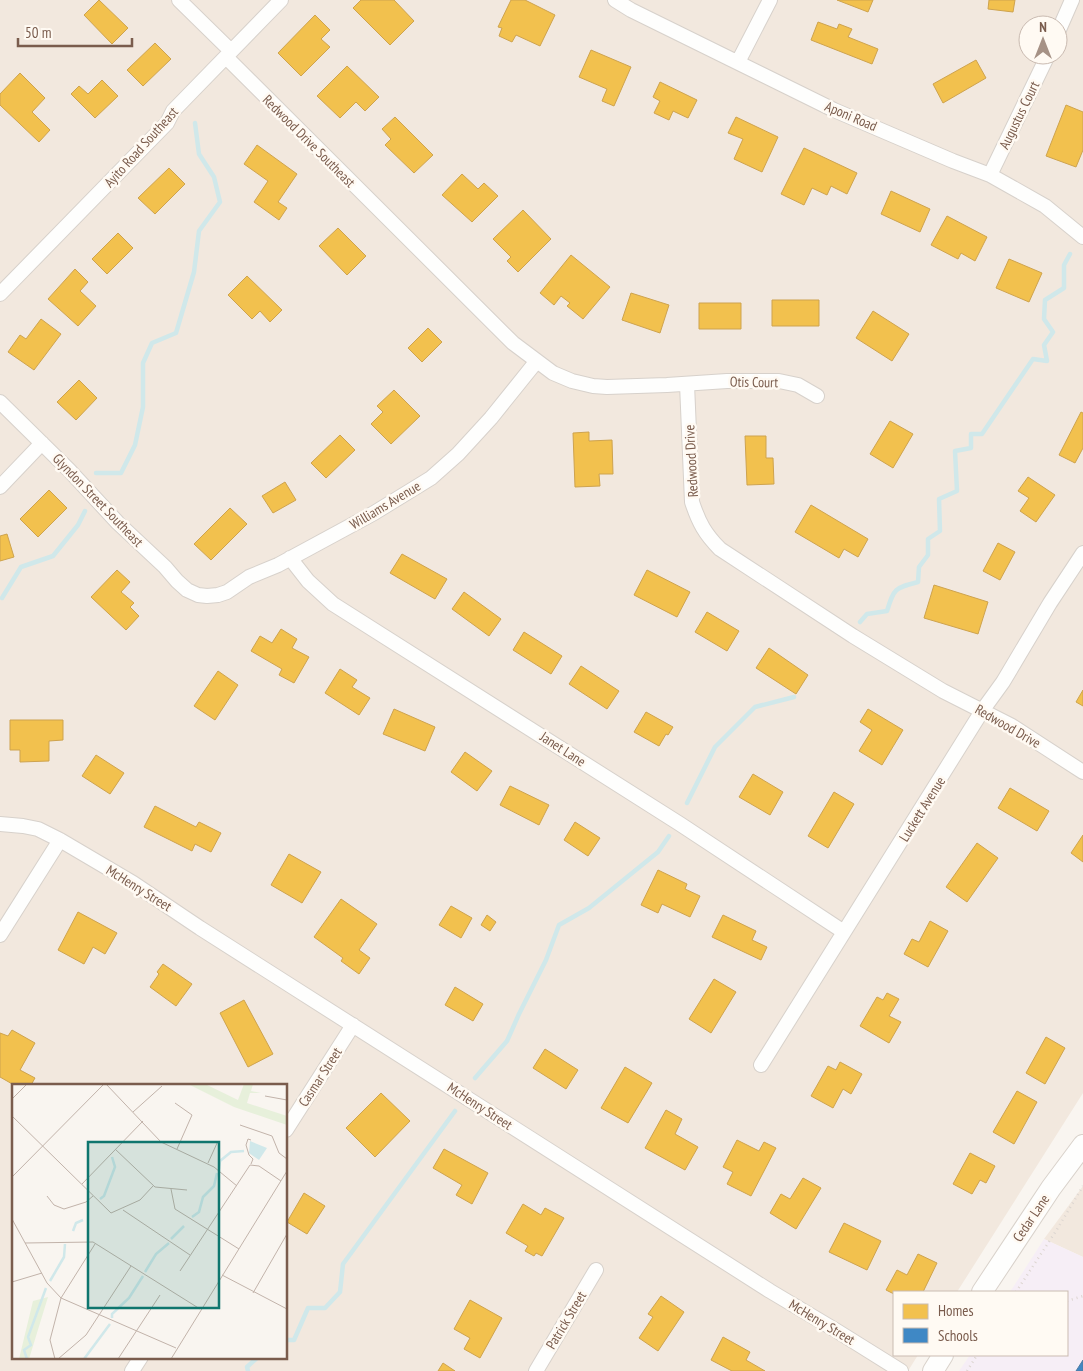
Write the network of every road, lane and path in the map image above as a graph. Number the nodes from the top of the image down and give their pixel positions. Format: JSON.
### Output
{"nodes":[{"id":1,"x":179,"y":0,"type":"edge"},
{"id":2,"x":281,"y":0,"type":"edge"},
{"id":3,"x":615,"y":0,"type":"edge"},
{"id":4,"x":770,"y":0,"type":"edge"},
{"id":5,"x":1072,"y":0,"type":"edge"},
{"id":6,"x":1065,"y":15,"type":"edge"},
{"id":7,"x":229,"y":54,"type":"junction"},
{"id":8,"x":738,"y":62,"type":"junction"},
{"id":9,"x":1043,"y":65,"type":"edge"},
{"id":10,"x":990,"y":175,"type":"junction"},
{"id":11,"x":1083,"y":237,"type":"edge"},
{"id":12,"x":0,"y":294,"type":"edge"},
{"id":13,"x":536,"y":362,"type":"junction"},
{"id":14,"x":687,"y":384,"type":"junction"},
{"id":15,"x":817,"y":396,"type":"dead end"},
{"id":16,"x":0,"y":402,"type":"edge"},
{"id":17,"x":42,"y":443,"type":"junction"},
{"id":18,"x":0,"y":487,"type":"edge"},
{"id":19,"x":1083,"y":553,"type":"edge"},
{"id":20,"x":290,"y":558,"type":"junction"},
{"id":21,"x":198,"y":595,"type":"joint"},
{"id":22,"x":982,"y":711,"type":"junction"},
{"id":23,"x":1083,"y":772,"type":"edge"},
{"id":24,"x":0,"y":824,"type":"edge"},
{"id":25,"x":60,"y":840,"type":"junction"},
{"id":26,"x":844,"y":932,"type":"junction"},
{"id":27,"x":0,"y":935,"type":"edge"},
{"id":28,"x":353,"y":1025,"type":"junction"},
{"id":29,"x":761,"y":1065,"type":"dead end"},
{"id":30,"x":288,"y":1127,"type":"edge"},
{"id":31,"x":1083,"y":1145,"type":"edge"},
{"id":32,"x":1083,"y":1186,"type":"edge"},
{"id":33,"x":596,"y":1270,"type":"dead end"},
{"id":34,"x":983,"y":1291,"type":"edge"},
{"id":35,"x":1017,"y":1291,"type":"edge"},
{"id":36,"x":1083,"y":1296,"type":"edge"},
{"id":37,"x":1068,"y":1301,"type":"edge"},
{"id":38,"x":942,"y":1356,"type":"edge"},
{"id":39,"x":976,"y":1356,"type":"edge"},
{"id":40,"x":140,"y":1358,"type":"edge"},
{"id":41,"x":132,"y":1371,"type":"edge"},
{"id":42,"x":536,"y":1371,"type":"edge"},
{"id":43,"x":901,"y":1371,"type":"edge"},
{"id":44,"x":933,"y":1371,"type":"edge"},
{"id":45,"x":967,"y":1371,"type":"edge"}],
"edges":[{"from":1,"to":7,"type":"street","name":"Redwood Drive Southeast"},
{"from":2,"to":7,"type":"street","name":"Ayito Road Southeast"},
{"from":3,"to":8,"type":"street","name":"Aponi Road"},
{"from":4,"to":8,"type":"street"},
{"from":5,"to":6,"type":"street"},
{"from":7,"to":12,"type":"street","name":"Ayito Road Southeast"},
{"from":7,"to":13,"type":"street","name":"Redwood Drive Southeast"},
{"from":8,"to":10,"type":"street","name":"Aponi Road"},
{"from":9,"to":10,"type":"street","name":"Augustus Court"},
{"from":10,"to":11,"type":"street","name":"Aponi Road"},
{"from":13,"to":14,"type":"street"},
{"from":13,"to":20,"type":"street","name":"Williams Avenue"},
{"from":14,"to":15,"type":"street","name":"Otis Court"},
{"from":14,"to":22,"type":"street","name":"Redwood Drive"},
{"from":16,"to":17,"type":"street","name":"Glyndon Street Southeast"},
{"from":17,"to":18,"type":"street"},
{"from":17,"to":21,"type":"street","name":"Glyndon Street Southeast"},
{"from":19,"to":22,"type":"street","name":"Luckett Avenue"},
{"from":20,"to":21,"type":"street","name":"Williams Avenue"},
{"from":20,"to":26,"type":"street","name":"Janet Lane"},
{"from":22,"to":23,"type":"street","name":"Redwood Drive"},
{"from":22,"to":26,"type":"street","name":"Luckett Avenue"},
{"from":24,"to":25,"type":"street","name":"McHenry Street"},
{"from":25,"to":27,"type":"street"},
{"from":25,"to":28,"type":"street","name":"McHenry Street"},
{"from":26,"to":29,"type":"street","name":"Luckett Avenue"},
{"from":28,"to":30,"type":"street","name":"Casmar Street"},
{"from":28,"to":43,"type":"street","name":"McHenry Street"},
{"from":31,"to":34,"type":"main road","name":"Cedar Lane"},
{"from":32,"to":35,"type":"path"},
{"from":33,"to":42,"type":"street","name":"Patrick Street"},
{"from":36,"to":37,"type":"path"},
{"from":38,"to":44,"type":"main road"},
{"from":39,"to":45,"type":"path"},
{"from":40,"to":41,"type":"street"}]}
